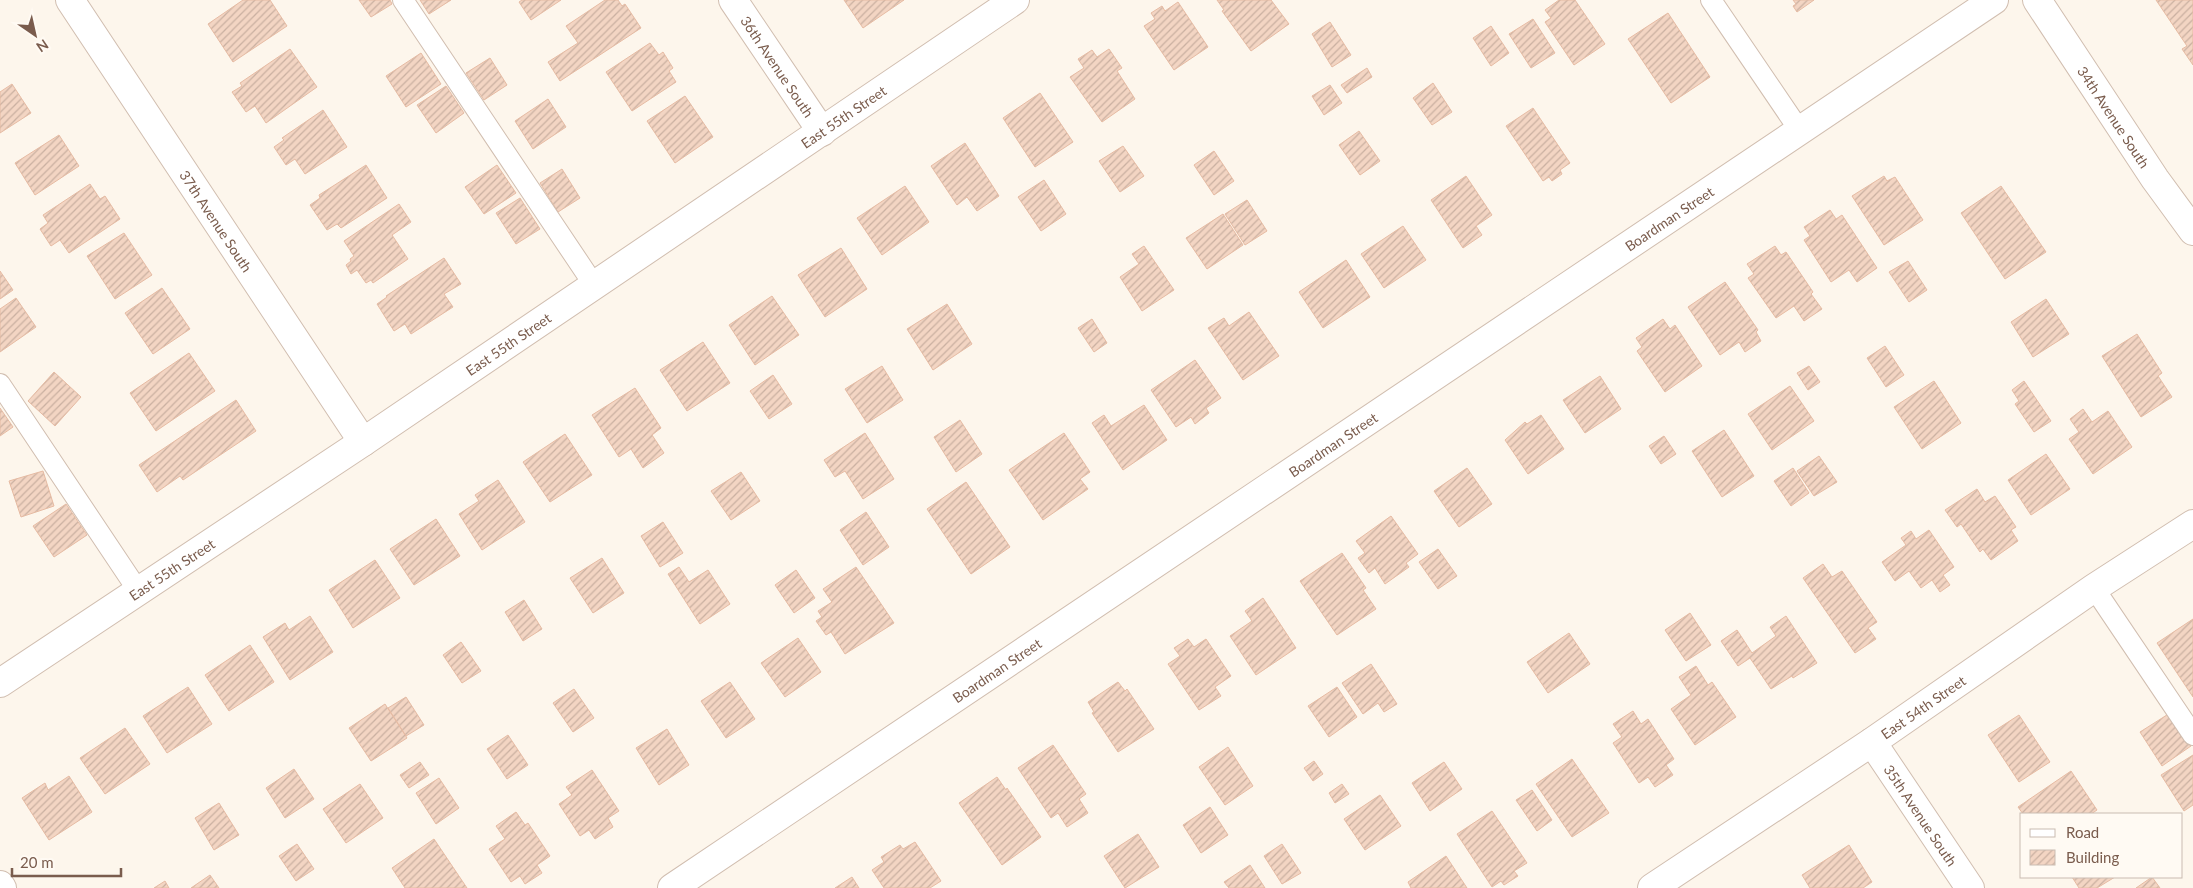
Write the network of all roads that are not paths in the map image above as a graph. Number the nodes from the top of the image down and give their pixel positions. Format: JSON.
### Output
{"nodes":[{"id":1,"x":70,"y":0,"type":"edge"},
{"id":2,"x":403,"y":0,"type":"edge"},
{"id":3,"x":733,"y":0,"type":"edge"},
{"id":4,"x":1015,"y":0,"type":"edge"},
{"id":5,"x":1712,"y":0,"type":"edge"},
{"id":6,"x":1994,"y":0,"type":"edge"},
{"id":7,"x":2037,"y":0,"type":"edge"},
{"id":8,"x":1800,"y":131,"type":"junction"},
{"id":9,"x":822,"y":132,"type":"junction"},
{"id":10,"x":2193,"y":232,"type":"edge"},
{"id":11,"x":594,"y":285,"type":"junction"},
{"id":12,"x":0,"y":384,"type":"edge"},
{"id":13,"x":363,"y":442,"type":"junction"},
{"id":14,"x":2193,"y":524,"type":"edge"},
{"id":15,"x":2094,"y":588,"type":"junction"},
{"id":16,"x":139,"y":592,"type":"junction"},
{"id":17,"x":0,"y":683,"type":"edge"},
{"id":18,"x":2193,"y":736,"type":"edge"},
{"id":19,"x":1872,"y":742,"type":"junction"},
{"id":20,"x":672,"y":888,"type":"edge"},
{"id":21,"x":1652,"y":888,"type":"edge"},
{"id":22,"x":1970,"y":888,"type":"edge"}],
"edges":[{"from":1,"to":13,"type":"street","name":"37th Avenue South"},
{"from":2,"to":11,"type":"lane"},
{"from":3,"to":9,"type":"street","name":"36th Avenue South"},
{"from":4,"to":9,"type":"street","name":"East 55th Street"},
{"from":5,"to":8,"type":"lane"},
{"from":6,"to":8,"type":"street","name":"Boardman Street"},
{"from":7,"to":10,"type":"street","name":"34th Avenue South"},
{"from":8,"to":20,"type":"street","name":"Boardman Street"},
{"from":9,"to":11,"type":"street","name":"East 55th Street"},
{"from":11,"to":13,"type":"street","name":"East 55th Street"},
{"from":12,"to":16,"type":"lane"},
{"from":13,"to":16,"type":"street","name":"East 55th Street"},
{"from":14,"to":15,"type":"street","name":"East 54th Street"},
{"from":15,"to":18,"type":"lane"},
{"from":15,"to":19,"type":"street","name":"East 54th Street"},
{"from":16,"to":17,"type":"street","name":"East 55th Street"},
{"from":19,"to":21,"type":"street","name":"East 54th Street"},
{"from":19,"to":22,"type":"street","name":"35th Avenue South"}]}
